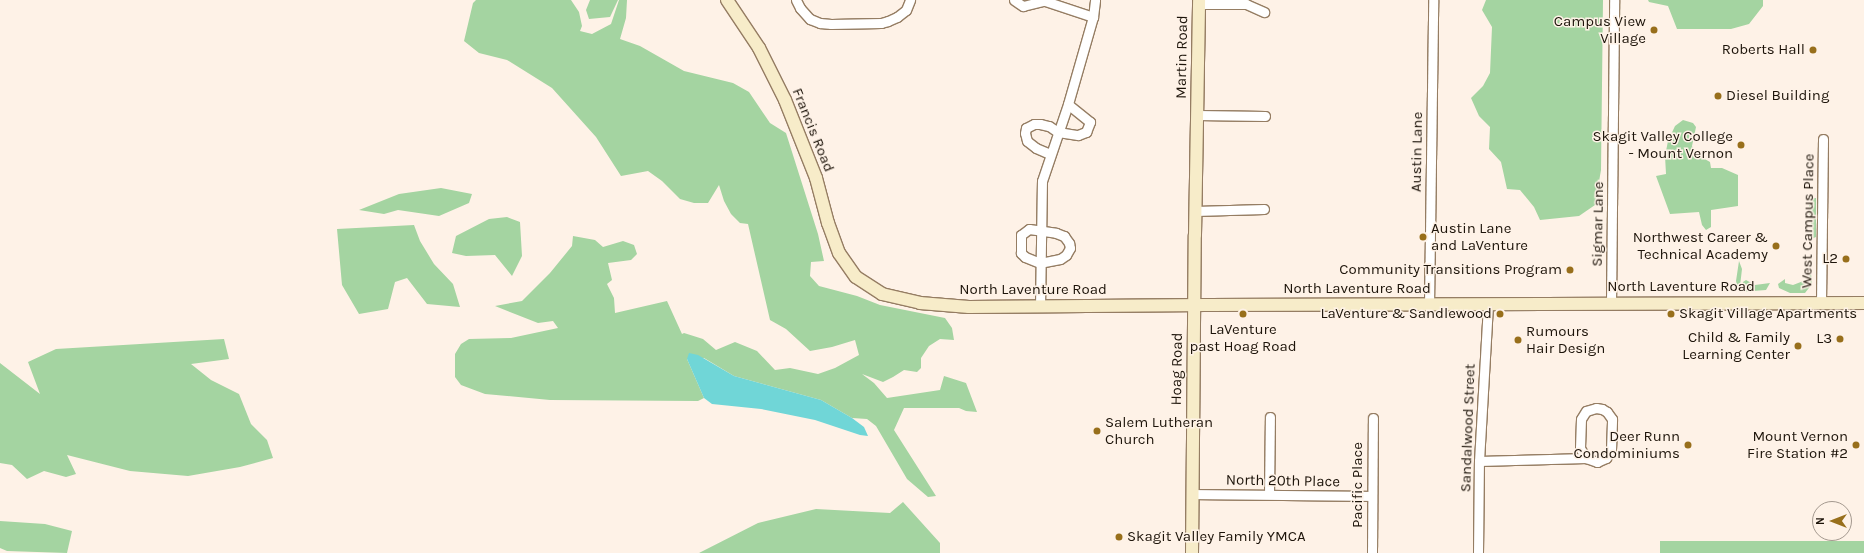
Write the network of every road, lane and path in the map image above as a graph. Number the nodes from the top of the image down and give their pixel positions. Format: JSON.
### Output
{"nodes":[{"id":1,"x":727,"y":0,"type":"edge"},
{"id":2,"x":796,"y":0,"type":"edge"},
{"id":3,"x":910,"y":0,"type":"edge"},
{"id":4,"x":1014,"y":0,"type":"edge"},
{"id":5,"x":1043,"y":0,"type":"edge"},
{"id":6,"x":1095,"y":0,"type":"edge"},
{"id":7,"x":1433,"y":0,"type":"edge"},
{"id":8,"x":1614,"y":0,"type":"edge"},
{"id":9,"x":1199,"y":2,"type":"edge"},
{"id":10,"x":1264,"y":12,"type":"dead end"},
{"id":11,"x":1093,"y":17,"type":"junction"},
{"id":12,"x":1068,"y":104,"type":"junction"},
{"id":13,"x":1197,"y":115,"type":"junction"},
{"id":14,"x":1265,"y":116,"type":"dead end"},
{"id":15,"x":1058,"y":132,"type":"junction"},
{"id":16,"x":1823,"y":140,"type":"dead end"},
{"id":17,"x":1050,"y":154,"type":"junction"},
{"id":18,"x":1264,"y":209,"type":"dead end"},
{"id":19,"x":1195,"y":211,"type":"junction"},
{"id":20,"x":1041,"y":231,"type":"junction"},
{"id":21,"x":1040,"y":263,"type":"junction"},
{"id":22,"x":856,"y":277,"type":"joint"},
{"id":23,"x":1821,"y":303,"type":"junction"},
{"id":24,"x":1864,"y":303,"type":"edge"},
{"id":25,"x":1611,"y":304,"type":"junction"},
{"id":26,"x":1194,"y":305,"type":"junction"},
{"id":27,"x":1429,"y":305,"type":"junction"},
{"id":28,"x":1488,"y":305,"type":"junction"},
{"id":29,"x":1040,"y":307,"type":"junction"},
{"id":30,"x":1270,"y":417,"type":"dead end"},
{"id":31,"x":1373,"y":418,"type":"dead end"},
{"id":32,"x":1586,"y":458,"type":"junction"},
{"id":33,"x":1479,"y":461,"type":"junction"},
{"id":34,"x":1193,"y":494,"type":"junction"},
{"id":35,"x":1269,"y":494,"type":"junction"},
{"id":36,"x":1372,"y":496,"type":"junction"},
{"id":37,"x":1192,"y":553,"type":"edge"},
{"id":38,"x":1372,"y":553,"type":"edge"},
{"id":39,"x":1478,"y":553,"type":"edge"}],
"edges":[{"from":1,"to":22,"type":"street","name":"Francis Road"},
{"from":2,"to":3,"type":"street"},
{"from":4,"to":5,"type":"street"},
{"from":5,"to":11,"type":"street"},
{"from":6,"to":11,"type":"street"},
{"from":7,"to":27,"type":"street","name":"Austin Lane"},
{"from":8,"to":25,"type":"street","name":"Sigmar Lane"},
{"from":9,"to":10,"type":"street"},
{"from":9,"to":13,"type":"street","name":"Martin Road"},
{"from":11,"to":12,"type":"street"},
{"from":12,"to":15,"type":"street"},
{"from":12,"to":15,"type":"street"},
{"from":13,"to":14,"type":"street","name":"Martin Road"},
{"from":13,"to":19,"type":"street","name":"Martin Road"},
{"from":15,"to":17,"type":"street"},
{"from":15,"to":17,"type":"street"},
{"from":16,"to":23,"type":"street","name":"West Campus Place"},
{"from":17,"to":20,"type":"street"},
{"from":18,"to":19,"type":"street"},
{"from":19,"to":26,"type":"street","name":"Martin Road"},
{"from":20,"to":21,"type":"street"},
{"from":20,"to":21,"type":"street"},
{"from":20,"to":21,"type":"street"},
{"from":21,"to":29,"type":"street"},
{"from":22,"to":29,"type":"street","name":"North Laventure Road"},
{"from":23,"to":24,"type":"street","name":"North Laventure Road"},
{"from":23,"to":25,"type":"street","name":"North Laventure Road"},
{"from":25,"to":28,"type":"street","name":"North Laventure Road"},
{"from":26,"to":27,"type":"street","name":"North Laventure Road"},
{"from":26,"to":29,"type":"street","name":"North Laventure Road"},
{"from":26,"to":34,"type":"street","name":"Hoag Road"},
{"from":27,"to":28,"type":"street","name":"North Laventure Road"},
{"from":28,"to":33,"type":"street","name":"Sandalwood Street"},
{"from":30,"to":35,"type":"street"},
{"from":31,"to":36,"type":"street","name":"Pacific Place"},
{"from":32,"to":32,"type":"street"},
{"from":32,"to":33,"type":"street"},
{"from":33,"to":39,"type":"street","name":"Sandalwood Street"},
{"from":34,"to":35,"type":"street","name":"North 20th Place"},
{"from":34,"to":37,"type":"street","name":"Hoag Road"},
{"from":35,"to":36,"type":"street","name":"North 20th Place"},
{"from":36,"to":38,"type":"street","name":"Pacific Place"}]}
